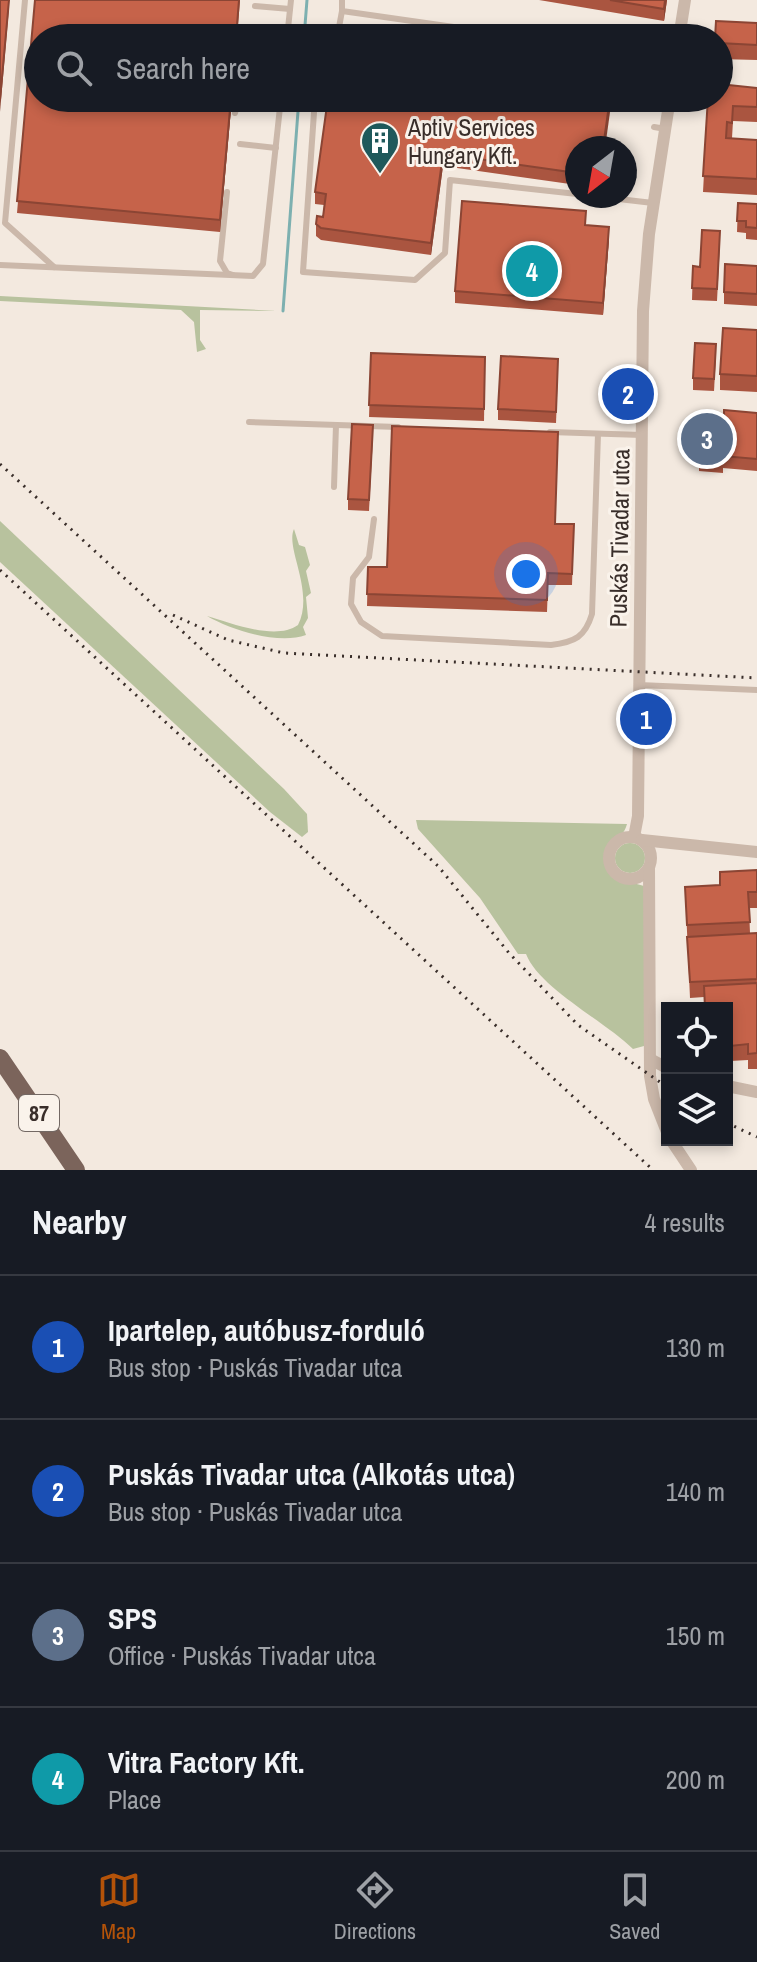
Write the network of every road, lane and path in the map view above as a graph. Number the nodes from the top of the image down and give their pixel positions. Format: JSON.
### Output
{"nodes":[{"id":1,"x":25,"y":0,"type":"edge"},
{"id":2,"x":291,"y":0,"type":"edge"},
{"id":3,"x":342,"y":0,"type":"edge"},
{"id":4,"x":685,"y":0,"type":"edge"},
{"id":5,"x":255,"y":6,"type":"dead end"},
{"id":6,"x":290,"y":9,"type":"junction"},
{"id":7,"x":342,"y":11,"type":"junction"},
{"id":8,"x":288,"y":24,"type":"edge"},
{"id":9,"x":340,"y":24,"type":"edge"},
{"id":10,"x":433,"y":24,"type":"edge"},
{"id":11,"x":681,"y":24,"type":"edge"},
{"id":12,"x":314,"y":112,"type":"edge"},
{"id":13,"x":665,"y":112,"type":"edge"},
{"id":14,"x":280,"y":114,"type":"edge"},
{"id":15,"x":240,"y":144,"type":"dead end"},
{"id":16,"x":276,"y":148,"type":"junction"},
{"id":17,"x":227,"y":192,"type":"edge"},
{"id":18,"x":565,"y":193,"type":"edge"},
{"id":19,"x":637,"y":201,"type":"edge"},
{"id":20,"x":654,"y":203,"type":"junction"},
{"id":21,"x":2,"y":267,"type":"edge"},
{"id":22,"x":54,"y":267,"type":"junction"},
{"id":23,"x":240,"y":278,"type":"junction"},
{"id":24,"x":249,"y":422,"type":"dead end"},
{"id":25,"x":336,"y":425,"type":"junction"},
{"id":26,"x":413,"y":428,"type":"edge"},
{"id":27,"x":536,"y":432,"type":"edge"},
{"id":28,"x":598,"y":434,"type":"junction"},
{"id":29,"x":642,"y":435,"type":"junction"},
{"id":30,"x":334,"y":487,"type":"dead end"},
{"id":31,"x":374,"y":519,"type":"dead end"},
{"id":32,"x":639,"y":685,"type":"junction"},
{"id":33,"x":757,"y":690,"type":"edge"},
{"id":34,"x":638,"y":838,"type":"junction"},
{"id":35,"x":757,"y":852,"type":"edge"},
{"id":36,"x":649,"y":868,"type":"junction"},
{"id":37,"x":0,"y":1058,"type":"edge"},
{"id":38,"x":650,"y":1059,"type":"junction"},
{"id":39,"x":661,"y":1065,"type":"edge"},
{"id":40,"x":733,"y":1087,"type":"edge"},
{"id":41,"x":757,"y":1092,"type":"edge"},
{"id":42,"x":661,"y":1117,"type":"edge"},
{"id":43,"x":675,"y":1146,"type":"edge"},
{"id":44,"x":76,"y":1170,"type":"edge"},
{"id":45,"x":691,"y":1170,"type":"edge"}],
"edges":[{"from":1,"to":22,"type":"lane"},
{"from":2,"to":6,"type":"lane"},
{"from":3,"to":7,"type":"lane"},
{"from":4,"to":11,"type":"street"},
{"from":5,"to":6,"type":"lane"},
{"from":6,"to":8,"type":"lane"},
{"from":7,"to":9,"type":"lane"},
{"from":7,"to":10,"type":"lane"},
{"from":12,"to":18,"type":"lane"},
{"from":13,"to":20,"type":"street","name":"Puskás Tivadar utca"},
{"from":14,"to":16,"type":"lane"},
{"from":15,"to":16,"type":"lane"},
{"from":16,"to":23,"type":"lane"},
{"from":17,"to":23,"type":"lane"},
{"from":19,"to":20,"type":"lane"},
{"from":20,"to":29,"type":"street","name":"Puskás Tivadar utca"},
{"from":21,"to":22,"type":"lane"},
{"from":22,"to":23,"type":"lane"},
{"from":24,"to":25,"type":"lane"},
{"from":25,"to":26,"type":"lane"},
{"from":25,"to":30,"type":"lane"},
{"from":27,"to":28,"type":"lane"},
{"from":28,"to":29,"type":"lane"},
{"from":28,"to":31,"type":"lane"},
{"from":29,"to":32,"type":"street","name":"Puskás Tivadar utca"},
{"from":32,"to":33,"type":"lane"},
{"from":32,"to":34,"type":"street","name":"Puskás Tivadar utca"},
{"from":34,"to":35,"type":"street"},
{"from":34,"to":36,"type":"street","name":"Puskás Tivadar utca"},
{"from":34,"to":36,"type":"street"},
{"from":36,"to":38,"type":"street","name":"Puskás Tivadar utca"},
{"from":37,"to":44,"type":"main road","number":"87"},
{"from":38,"to":39,"type":"street"},
{"from":38,"to":42,"type":"street","name":"Puskás Tivadar utca"},
{"from":40,"to":41,"type":"street"},
{"from":43,"to":45,"type":"street"}]}
